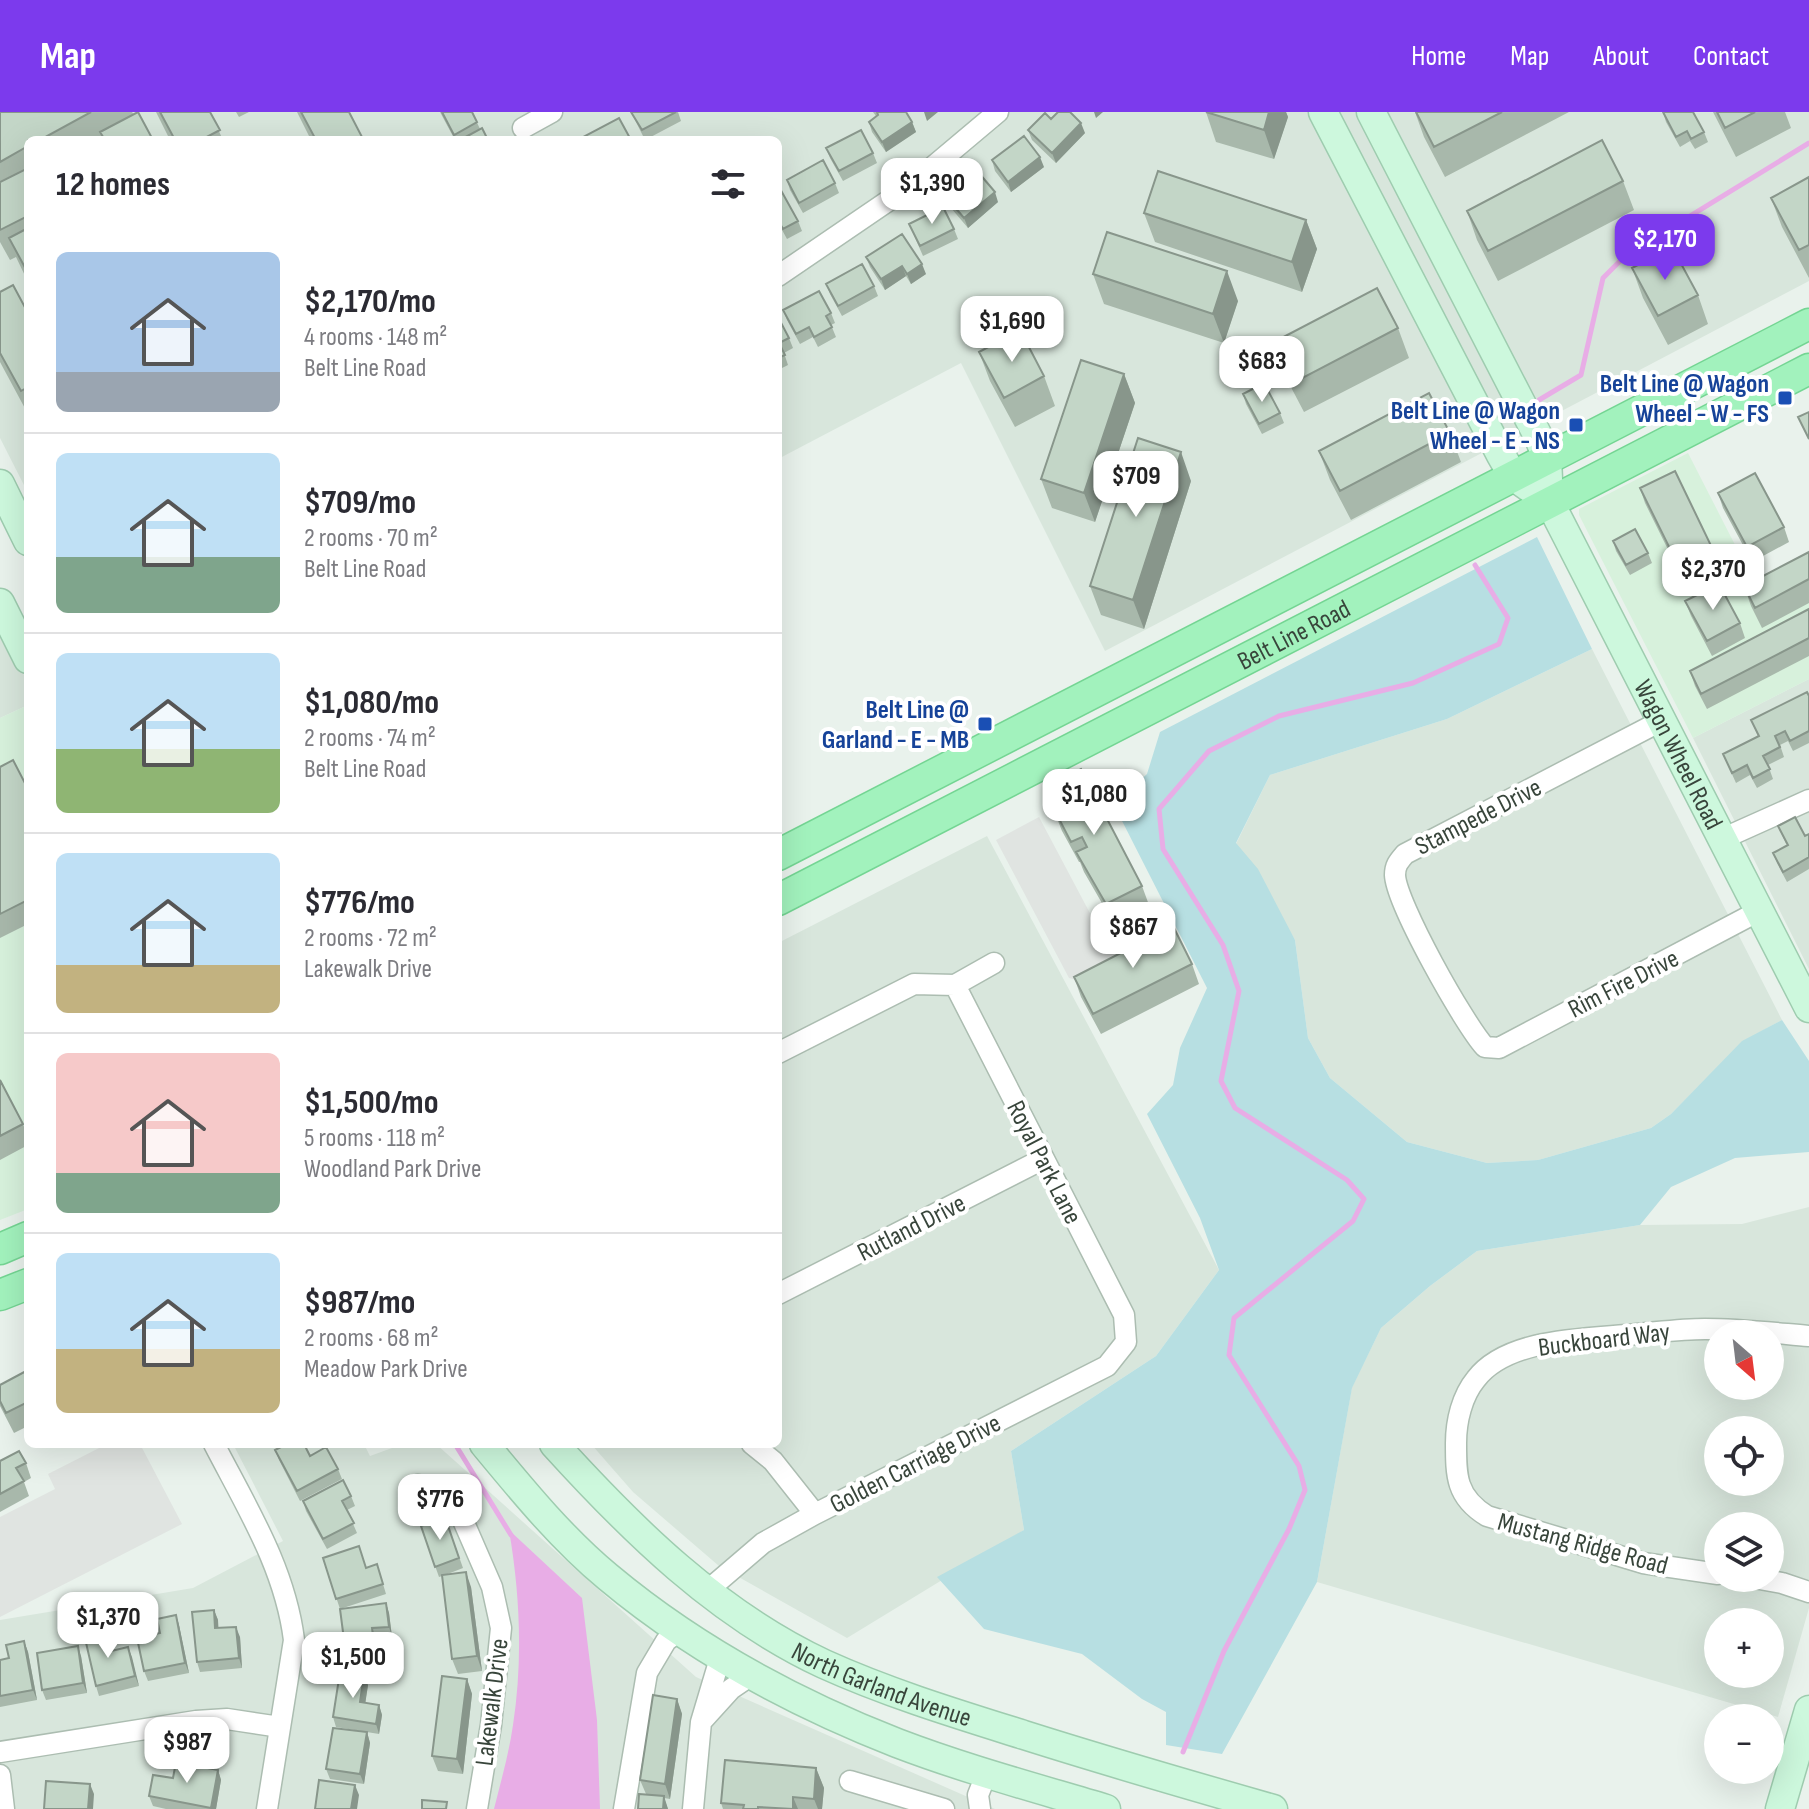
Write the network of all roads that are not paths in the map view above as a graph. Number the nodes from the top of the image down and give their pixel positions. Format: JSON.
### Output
{"nodes":[{"id":1,"x":552,"y":112,"type":"edge"},
{"id":2,"x":998,"y":112,"type":"edge"},
{"id":3,"x":1371,"y":112,"type":"edge"},
{"id":4,"x":1328,"y":122,"type":"edge"},
{"id":5,"x":523,"y":127,"type":"edge"},
{"id":6,"x":782,"y":273,"type":"edge"},
{"id":7,"x":1802,"y":328,"type":"edge"},
{"id":8,"x":1491,"y":345,"type":"junction"},
{"id":9,"x":1809,"y":359,"type":"edge"},
{"id":10,"x":1454,"y":363,"type":"junction"},
{"id":11,"x":1809,"y":369,"type":"edge"},
{"id":12,"x":1547,"y":458,"type":"junction"},
{"id":13,"x":1513,"y":476,"type":"junction"},
{"id":14,"x":0,"y":484,"type":"edge"},
{"id":15,"x":1549,"y":501,"type":"junction"},
{"id":16,"x":24,"y":533,"type":"edge"},
{"id":17,"x":0,"y":603,"type":"edge"},
{"id":18,"x":24,"y":651,"type":"edge"},
{"id":19,"x":1661,"y":721,"type":"junction"},
{"id":20,"x":977,"y":752,"type":"junction"},
{"id":21,"x":996,"y":788,"type":"junction"},
{"id":22,"x":1809,"y":800,"type":"edge"},
{"id":23,"x":829,"y":829,"type":"junction"},
{"id":24,"x":1722,"y":839,"type":"junction"},
{"id":25,"x":782,"y":853,"type":"edge"},
{"id":26,"x":847,"y":865,"type":"junction"},
{"id":27,"x":782,"y":898,"type":"edge"},
{"id":28,"x":1759,"y":911,"type":"junction"},
{"id":29,"x":994,"y":963,"type":"dead end"},
{"id":30,"x":955,"y":985,"type":"junction"},
{"id":31,"x":1809,"y":1008,"type":"edge"},
{"id":32,"x":1485,"y":1047,"type":"joint"},
{"id":33,"x":782,"y":1051,"type":"edge"},
{"id":34,"x":1043,"y":1159,"type":"junction"},
{"id":35,"x":24,"y":1239,"type":"edge"},
{"id":36,"x":0,"y":1249,"type":"edge"},
{"id":37,"x":24,"y":1286,"type":"edge"},
{"id":38,"x":782,"y":1292,"type":"edge"},
{"id":39,"x":0,"y":1295,"type":"edge"},
{"id":40,"x":1809,"y":1336,"type":"edge"},
{"id":41,"x":1126,"y":1342,"type":"joint"},
{"id":42,"x":216,"y":1448,"type":"edge"},
{"id":43,"x":488,"y":1448,"type":"edge"},
{"id":44,"x":558,"y":1448,"type":"edge"},
{"id":45,"x":757,"y":1448,"type":"edge"},
{"id":46,"x":418,"y":1485,"type":"dead end"},
{"id":47,"x":1460,"y":1490,"type":"joint"},
{"id":48,"x":815,"y":1514,"type":"junction"},
{"id":49,"x":1704,"y":1572,"type":"edge"},
{"id":50,"x":1784,"y":1584,"type":"edge"},
{"id":51,"x":707,"y":1591,"type":"junction"},
{"id":52,"x":1809,"y":1592,"type":"edge"},
{"id":53,"x":680,"y":1630,"type":"junction"},
{"id":54,"x":721,"y":1655,"type":"junction"},
{"id":55,"x":753,"y":1674,"type":"junction"},
{"id":56,"x":1809,"y":1710,"type":"edge"},
{"id":57,"x":701,"y":1722,"type":"junction"},
{"id":58,"x":280,"y":1727,"type":"junction"},
{"id":59,"x":0,"y":1752,"type":"edge"},
{"id":60,"x":987,"y":1772,"type":"junction"},
{"id":61,"x":0,"y":1775,"type":"edge"},
{"id":62,"x":850,"y":1781,"type":"dead end"},
{"id":63,"x":4,"y":1809,"type":"edge"},
{"id":64,"x":267,"y":1809,"type":"edge"},
{"id":65,"x":477,"y":1809,"type":"edge"},
{"id":66,"x":624,"y":1809,"type":"edge"},
{"id":67,"x":693,"y":1809,"type":"edge"},
{"id":68,"x":944,"y":1809,"type":"edge"},
{"id":69,"x":980,"y":1809,"type":"edge"},
{"id":70,"x":1106,"y":1809,"type":"edge"},
{"id":71,"x":1273,"y":1809,"type":"edge"},
{"id":72,"x":1780,"y":1809,"type":"edge"}],
"edges":[{"from":1,"to":5,"type":"street"},
{"from":2,"to":6,"type":"street"},
{"from":3,"to":4,"type":"main road"},
{"from":3,"to":8,"type":"main road","name":"Wagon Wheel Road"},
{"from":4,"to":10,"type":"main road","name":"Wagon Wheel Road"},
{"from":7,"to":9,"type":"main road"},
{"from":7,"to":12,"type":"main road","name":"Belt Line Road"},
{"from":8,"to":10,"type":"main road"},
{"from":8,"to":12,"type":"main road","name":"Wagon Wheel Road"},
{"from":10,"to":13,"type":"main road","name":"Wagon Wheel Road"},
{"from":11,"to":15,"type":"main road","name":"Belt Line Road"},
{"from":12,"to":13,"type":"main road","name":"Belt Line Road"},
{"from":12,"to":15,"type":"main road","name":"Wagon Wheel Road"},
{"from":13,"to":15,"type":"main road","name":"Wagon Wheel Road"},
{"from":13,"to":20,"type":"main road","name":"Belt Line Road"},
{"from":14,"to":16,"type":"main road"},
{"from":15,"to":19,"type":"main road","name":"Wagon Wheel Road"},
{"from":15,"to":21,"type":"main road","name":"Belt Line Road"},
{"from":17,"to":18,"type":"main road"},
{"from":19,"to":24,"type":"main road","name":"Wagon Wheel Road"},
{"from":19,"to":32,"type":"street","name":"Stampede Drive"},
{"from":20,"to":21,"type":"main road"},
{"from":20,"to":23,"type":"main road","name":"Belt Line Road"},
{"from":21,"to":26,"type":"main road","name":"Belt Line Road"},
{"from":22,"to":24,"type":"street"},
{"from":23,"to":25,"type":"main road","name":"Belt Line Road"},
{"from":23,"to":26,"type":"main road"},
{"from":24,"to":28,"type":"main road","name":"Wagon Wheel Road"},
{"from":26,"to":27,"type":"main road","name":"Belt Line Road"},
{"from":28,"to":31,"type":"main road","name":"Wagon Wheel Road"},
{"from":28,"to":32,"type":"street","name":"Rim Fire Drive"},
{"from":29,"to":30,"type":"street"},
{"from":30,"to":33,"type":"street"},
{"from":30,"to":34,"type":"street","name":"Royal Park Lane"},
{"from":34,"to":38,"type":"street","name":"Rutland Drive"},
{"from":34,"to":41,"type":"street","name":"Royal Park Lane"},
{"from":35,"to":36,"type":"main road"},
{"from":37,"to":39,"type":"main road"},
{"from":40,"to":47,"type":"street","name":"Buckboard Way"},
{"from":41,"to":48,"type":"street","name":"Golden Carriage Drive"},
{"from":42,"to":58,"type":"street"},
{"from":43,"to":53,"type":"main road","name":"North Garland Avenue"},
{"from":44,"to":51,"type":"main road","name":"North Garland Avenue"},
{"from":45,"to":48,"type":"street"},
{"from":46,"to":65,"type":"street","name":"Lakewalk Drive"},
{"from":47,"to":49,"type":"street","name":"Mustang Ridge Road"},
{"from":48,"to":51,"type":"street","name":"Golden Carriage Drive"},
{"from":50,"to":52,"type":"street"},
{"from":51,"to":53,"type":"main road"},
{"from":51,"to":71,"type":"main road","name":"North Garland Avenue"},
{"from":53,"to":54,"type":"main road","name":"North Garland Avenue"},
{"from":53,"to":66,"type":"street"},
{"from":54,"to":55,"type":"main road","name":"North Garland Avenue"},
{"from":54,"to":57,"type":"street"},
{"from":55,"to":57,"type":"street"},
{"from":55,"to":60,"type":"main road","name":"North Garland Avenue"},
{"from":56,"to":72,"type":"main road"},
{"from":57,"to":67,"type":"street"},
{"from":58,"to":59,"type":"street"},
{"from":58,"to":64,"type":"street"},
{"from":60,"to":69,"type":"street"},
{"from":60,"to":70,"type":"main road","name":"North Garland Avenue"},
{"from":61,"to":63,"type":"street"},
{"from":62,"to":68,"type":"street"}]}
